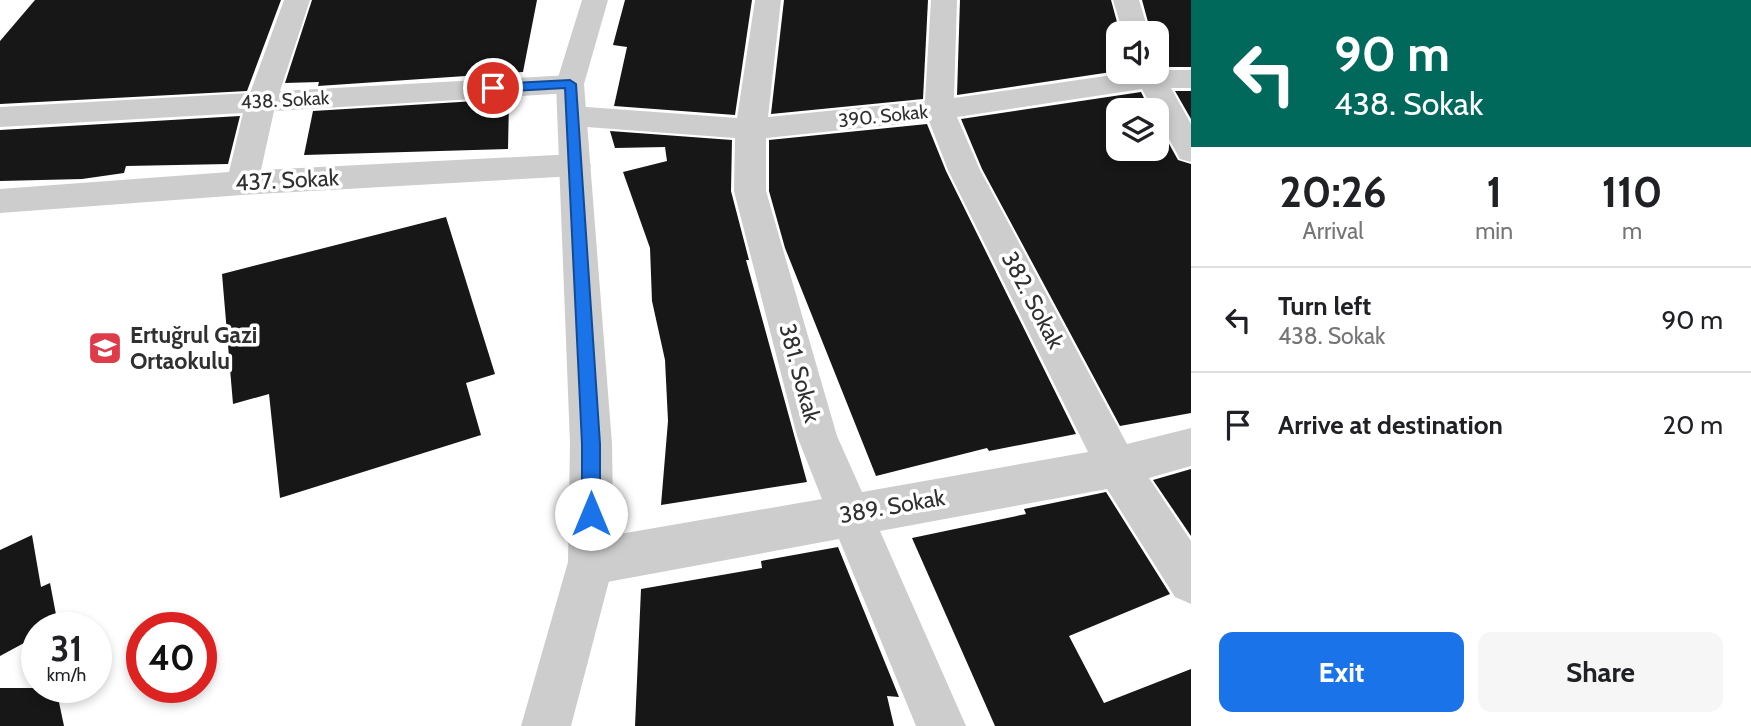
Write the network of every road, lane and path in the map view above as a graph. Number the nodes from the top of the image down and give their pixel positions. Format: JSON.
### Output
{"nodes":[{"id":1,"x":297,"y":0,"type":"edge"},
{"id":2,"x":594,"y":0,"type":"edge"},
{"id":3,"x":768,"y":0,"type":"edge"},
{"id":4,"x":944,"y":0,"type":"edge"},
{"id":5,"x":1126,"y":0,"type":"edge"},
{"id":6,"x":1132,"y":21,"type":"edge"},
{"id":7,"x":1169,"y":77,"type":"edge"},
{"id":8,"x":1191,"y":79,"type":"edge"},
{"id":9,"x":1106,"y":83,"type":"edge"},
{"id":10,"x":1153,"y":84,"type":"edge"},
{"id":11,"x":572,"y":100,"type":"junction"},
{"id":12,"x":261,"y":102,"type":"junction"},
{"id":13,"x":939,"y":110,"type":"junction"},
{"id":14,"x":0,"y":117,"type":"edge"},
{"id":15,"x":751,"y":129,"type":"junction"},
{"id":16,"x":1191,"y":151,"type":"edge"},
{"id":17,"x":575,"y":164,"type":"junction"},
{"id":18,"x":242,"y":183,"type":"junction"},
{"id":19,"x":0,"y":201,"type":"edge"},
{"id":20,"x":1191,"y":447,"type":"edge"},
{"id":21,"x":1117,"y":467,"type":"junction"},
{"id":22,"x":852,"y":513,"type":"junction"},
{"id":23,"x":591,"y":562,"type":"junction"},
{"id":24,"x":1191,"y":581,"type":"edge"},
{"id":25,"x":547,"y":726,"type":"edge"},
{"id":26,"x":941,"y":726,"type":"edge"}],
"edges":[{"from":1,"to":12,"type":"street"},
{"from":2,"to":11,"type":"street"},
{"from":3,"to":15,"type":"street","name":"381. Sokak"},
{"from":4,"to":13,"type":"street","name":"382. Sokak"},
{"from":5,"to":6,"type":"street"},
{"from":7,"to":8,"type":"street","name":"390. Sokak"},
{"from":9,"to":13,"type":"street","name":"390. Sokak"},
{"from":10,"to":16,"type":"street"},
{"from":11,"to":12,"type":"street","name":"438. Sokak"},
{"from":11,"to":15,"type":"street","name":"390. Sokak"},
{"from":11,"to":17,"type":"street"},
{"from":12,"to":14,"type":"street","name":"438. Sokak"},
{"from":12,"to":18,"type":"street"},
{"from":13,"to":15,"type":"street","name":"390. Sokak"},
{"from":13,"to":21,"type":"street","name":"382. Sokak"},
{"from":15,"to":22,"type":"street","name":"381. Sokak"},
{"from":17,"to":18,"type":"street","name":"437. Sokak"},
{"from":17,"to":23,"type":"street"},
{"from":18,"to":19,"type":"street","name":"437. Sokak"},
{"from":20,"to":21,"type":"street","name":"389. Sokak"},
{"from":21,"to":22,"type":"street","name":"389. Sokak"},
{"from":21,"to":24,"type":"street","name":"382. Sokak"},
{"from":22,"to":23,"type":"street","name":"389. Sokak"},
{"from":22,"to":26,"type":"street","name":"381. Sokak"},
{"from":23,"to":25,"type":"street"}]}
